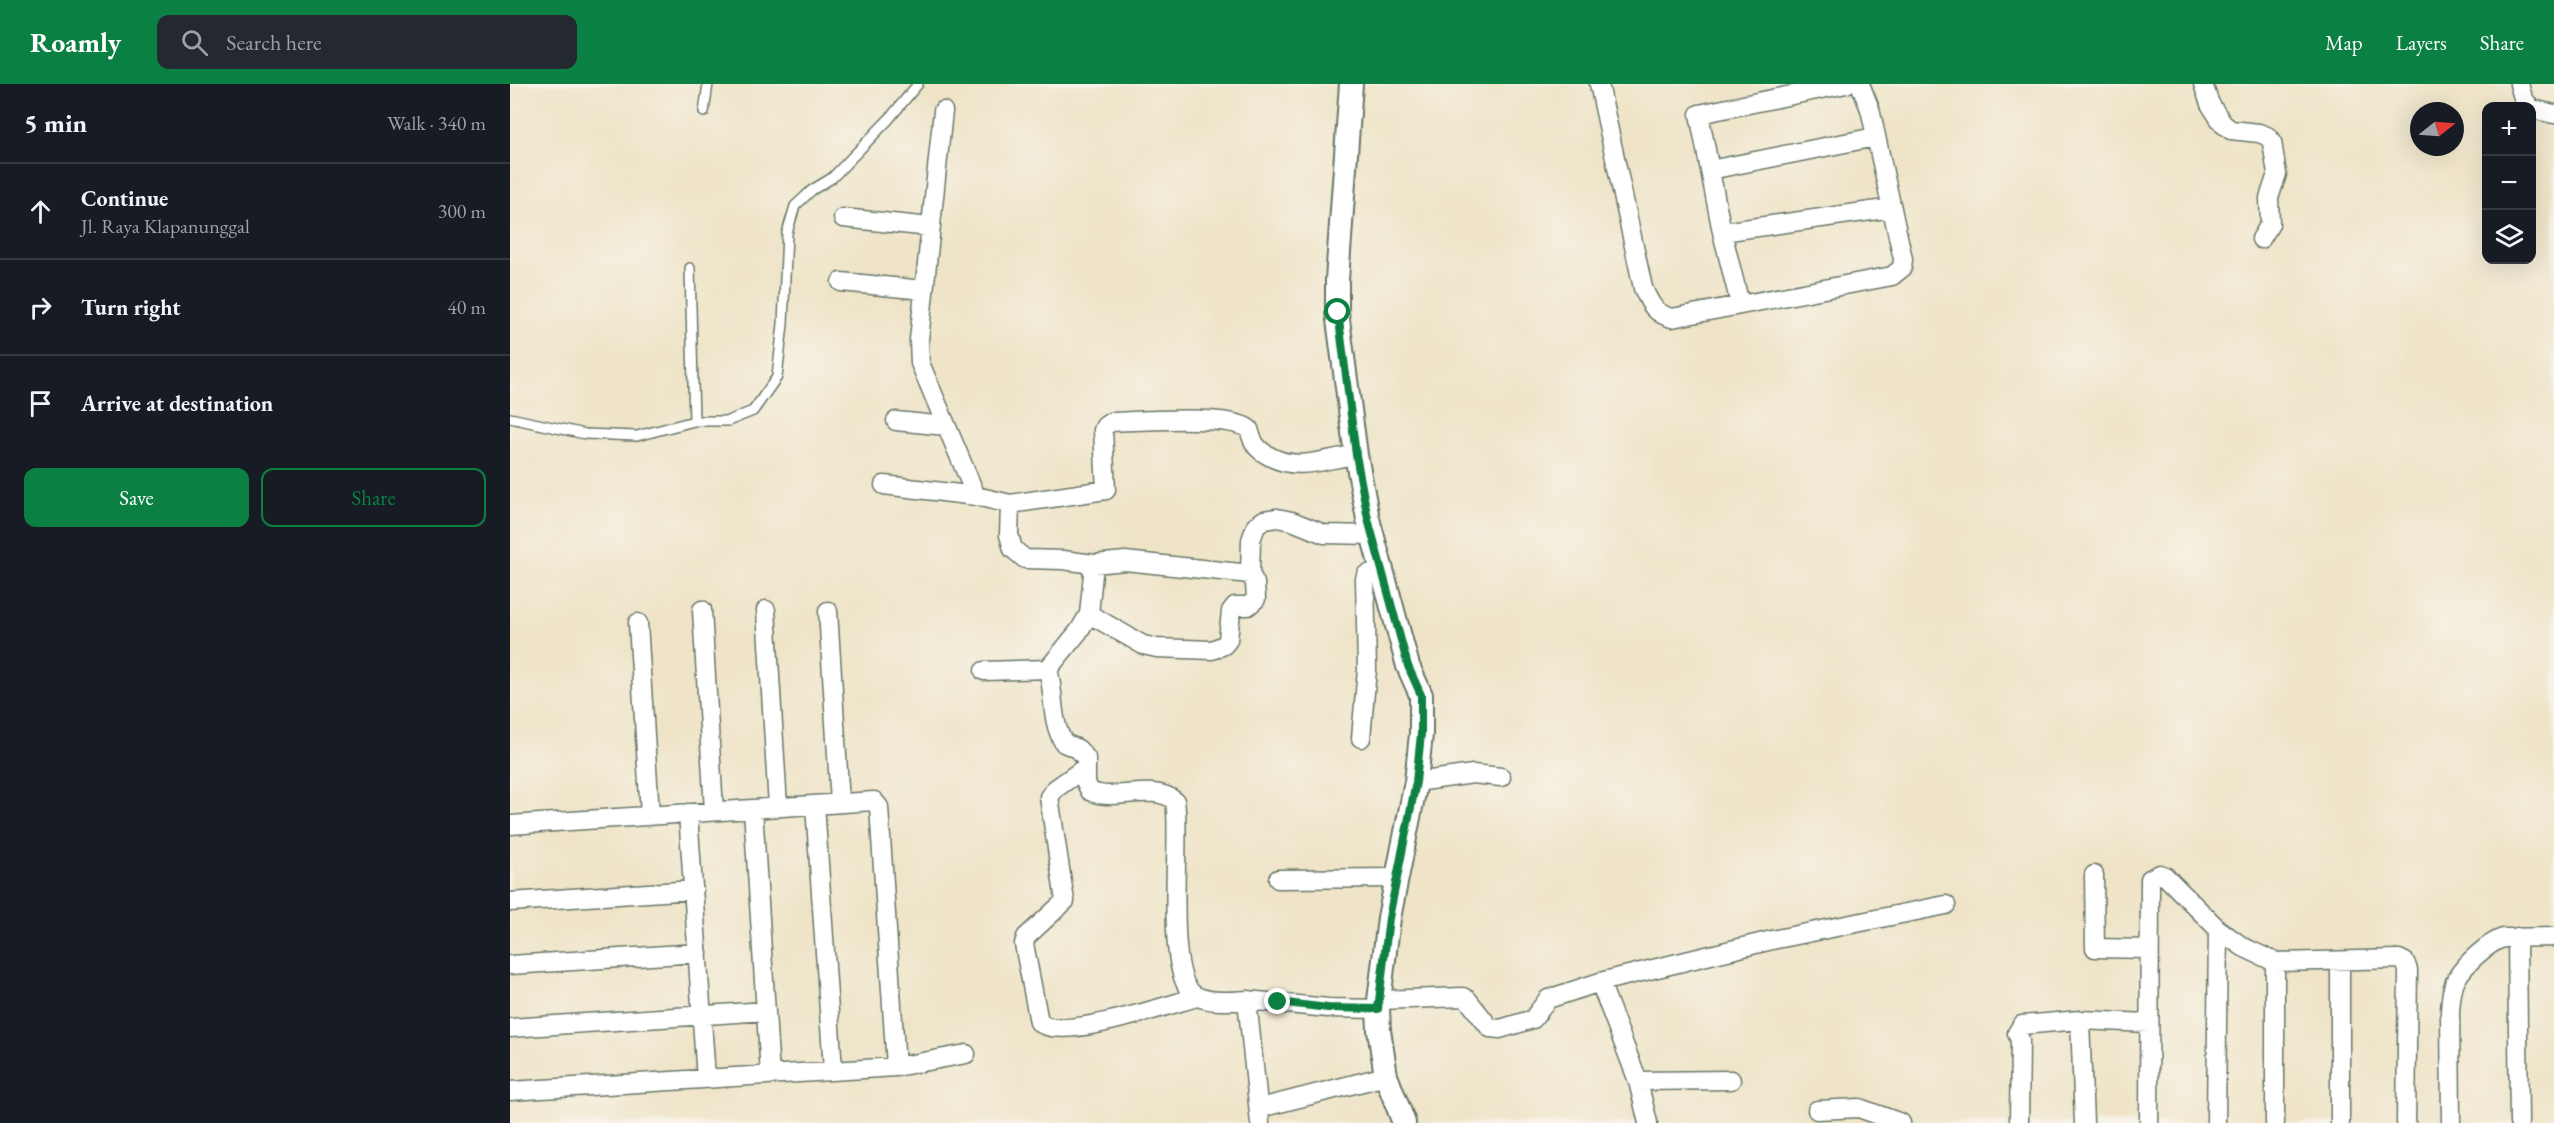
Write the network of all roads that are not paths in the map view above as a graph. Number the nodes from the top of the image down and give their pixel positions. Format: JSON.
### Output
{"nodes":[{"id":1,"x":708,"y":84,"type":"edge"},
{"id":2,"x":918,"y":84,"type":"edge"},
{"id":3,"x":1351,"y":84,"type":"edge"},
{"id":4,"x":1599,"y":84,"type":"edge"},
{"id":5,"x":1846,"y":84,"type":"edge"},
{"id":6,"x":1860,"y":84,"type":"edge"},
{"id":7,"x":2204,"y":84,"type":"edge"},
{"id":8,"x":2519,"y":84,"type":"edge"},
{"id":9,"x":2526,"y":102,"type":"edge"},
{"id":10,"x":2536,"y":110,"type":"edge"},
{"id":11,"x":943,"y":111,"type":"dead end"},
{"id":12,"x":704,"y":112,"type":"dead end"},
{"id":13,"x":2554,"y":114,"type":"edge"},
{"id":14,"x":1875,"y":136,"type":"junction"},
{"id":15,"x":1710,"y":170,"type":"junction"},
{"id":16,"x":1892,"y":208,"type":"junction"},
{"id":17,"x":843,"y":218,"type":"dead end"},
{"id":18,"x":931,"y":227,"type":"junction"},
{"id":19,"x":1722,"y":232,"type":"junction"},
{"id":20,"x":2261,"y":239,"type":"dead end"},
{"id":21,"x":690,"y":268,"type":"dead end"},
{"id":22,"x":841,"y":282,"type":"dead end"},
{"id":23,"x":924,"y":290,"type":"junction"},
{"id":24,"x":1740,"y":304,"type":"junction"},
{"id":25,"x":510,"y":418,"type":"edge"},
{"id":26,"x":694,"y":421,"type":"junction"},
{"id":27,"x":896,"y":421,"type":"dead end"},
{"id":28,"x":946,"y":426,"type":"junction"},
{"id":29,"x":1356,"y":455,"type":"junction"},
{"id":30,"x":884,"y":485,"type":"dead end"},
{"id":31,"x":976,"y":496,"type":"junction"},
{"id":32,"x":1010,"y":504,"type":"junction"},
{"id":33,"x":1373,"y":535,"type":"junction"},
{"id":34,"x":1094,"y":564,"type":"junction"},
{"id":35,"x":1250,"y":574,"type":"junction"},
{"id":36,"x":1384,"y":578,"type":"junction"},
{"id":37,"x":702,"y":610,"type":"dead end"},
{"id":38,"x":766,"y":610,"type":"dead end"},
{"id":39,"x":828,"y":611,"type":"dead end"},
{"id":40,"x":1089,"y":614,"type":"junction"},
{"id":41,"x":638,"y":623,"type":"dead end"},
{"id":42,"x":1048,"y":669,"type":"junction"},
{"id":43,"x":984,"y":671,"type":"dead end"},
{"id":44,"x":1361,"y":738,"type":"dead end"},
{"id":45,"x":1086,"y":767,"type":"junction"},
{"id":46,"x":1502,"y":777,"type":"dead end"},
{"id":47,"x":1416,"y":782,"type":"junction"},
{"id":48,"x":840,"y":803,"type":"junction"},
{"id":49,"x":814,"y":804,"type":"junction"},
{"id":50,"x":778,"y":807,"type":"junction"},
{"id":51,"x":753,"y":809,"type":"junction"},
{"id":52,"x":714,"y":811,"type":"junction"},
{"id":53,"x":688,"y":813,"type":"junction"},
{"id":54,"x":650,"y":816,"type":"junction"},
{"id":55,"x":510,"y":825,"type":"edge"},
{"id":56,"x":2094,"y":875,"type":"dead end"},
{"id":57,"x":1397,"y":878,"type":"junction"},
{"id":58,"x":1278,"y":879,"type":"dead end"},
{"id":59,"x":694,"y":890,"type":"junction"},
{"id":60,"x":510,"y":902,"type":"edge"},
{"id":61,"x":1946,"y":905,"type":"dead end"},
{"id":62,"x":2218,"y":929,"type":"junction"},
{"id":63,"x":2517,"y":937,"type":"junction"},
{"id":64,"x":2554,"y":937,"type":"edge"},
{"id":65,"x":2149,"y":949,"type":"junction"},
{"id":66,"x":698,"y":953,"type":"junction"},
{"id":67,"x":2275,"y":962,"type":"junction"},
{"id":68,"x":2340,"y":962,"type":"junction"},
{"id":69,"x":510,"y":965,"type":"edge"},
{"id":70,"x":1600,"y":982,"type":"junction"},
{"id":71,"x":1197,"y":997,"type":"junction"},
{"id":72,"x":1246,"y":1000,"type":"junction"},
{"id":73,"x":1379,"y":1005,"type":"junction"},
{"id":74,"x":766,"y":1011,"type":"junction"},
{"id":75,"x":702,"y":1015,"type":"junction"},
{"id":76,"x":2080,"y":1020,"type":"junction"},
{"id":77,"x":2149,"y":1023,"type":"junction"},
{"id":78,"x":510,"y":1028,"type":"edge"},
{"id":79,"x":966,"y":1054,"type":"dead end"},
{"id":80,"x":896,"y":1067,"type":"junction"},
{"id":81,"x":833,"y":1070,"type":"junction"},
{"id":82,"x":770,"y":1075,"type":"junction"},
{"id":83,"x":1386,"y":1076,"type":"junction"},
{"id":84,"x":706,"y":1078,"type":"junction"},
{"id":85,"x":1731,"y":1080,"type":"dead end"},
{"id":86,"x":1638,"y":1081,"type":"junction"},
{"id":87,"x":510,"y":1091,"type":"edge"},
{"id":88,"x":1817,"y":1110,"type":"dead end"},
{"id":89,"x":1260,"y":1115,"type":"edge"},
{"id":90,"x":1404,"y":1123,"type":"edge"},
{"id":91,"x":1648,"y":1123,"type":"edge"},
{"id":92,"x":1901,"y":1123,"type":"edge"},
{"id":93,"x":2019,"y":1123,"type":"edge"},
{"id":94,"x":2084,"y":1123,"type":"edge"},
{"id":95,"x":2148,"y":1123,"type":"edge"},
{"id":96,"x":2216,"y":1123,"type":"edge"},
{"id":97,"x":2275,"y":1123,"type":"edge"},
{"id":98,"x":2340,"y":1123,"type":"edge"},
{"id":99,"x":2406,"y":1123,"type":"edge"},
{"id":100,"x":2451,"y":1123,"type":"edge"},
{"id":101,"x":2518,"y":1123,"type":"edge"}],
"edges":[{"from":1,"to":12,"type":"lane"},
{"from":2,"to":26,"type":"lane"},
{"from":3,"to":29,"type":"street"},
{"from":4,"to":24,"type":"street"},
{"from":5,"to":15,"type":"street"},
{"from":6,"to":14,"type":"street"},
{"from":7,"to":20,"type":"street"},
{"from":8,"to":9,"type":"street"},
{"from":10,"to":13,"type":"street"},
{"from":11,"to":18,"type":"street"},
{"from":14,"to":15,"type":"street"},
{"from":14,"to":16,"type":"street"},
{"from":15,"to":19,"type":"street"},
{"from":16,"to":19,"type":"street"},
{"from":16,"to":24,"type":"street"},
{"from":17,"to":18,"type":"street"},
{"from":18,"to":23,"type":"street"},
{"from":19,"to":24,"type":"street"},
{"from":21,"to":26,"type":"lane"},
{"from":22,"to":23,"type":"street"},
{"from":23,"to":28,"type":"street"},
{"from":25,"to":26,"type":"lane"},
{"from":27,"to":28,"type":"street"},
{"from":28,"to":31,"type":"street"},
{"from":29,"to":32,"type":"street"},
{"from":29,"to":33,"type":"street"},
{"from":30,"to":31,"type":"street"},
{"from":31,"to":32,"type":"street"},
{"from":32,"to":34,"type":"street"},
{"from":33,"to":35,"type":"street"},
{"from":33,"to":36,"type":"street"},
{"from":34,"to":35,"type":"street"},
{"from":34,"to":40,"type":"street"},
{"from":35,"to":40,"type":"street"},
{"from":36,"to":44,"type":"street"},
{"from":36,"to":47,"type":"street"},
{"from":37,"to":52,"type":"street"},
{"from":38,"to":50,"type":"street"},
{"from":39,"to":48,"type":"street"},
{"from":40,"to":42,"type":"street"},
{"from":41,"to":54,"type":"street"},
{"from":42,"to":43,"type":"street"},
{"from":42,"to":45,"type":"street"},
{"from":45,"to":71,"type":"street"},
{"from":45,"to":71,"type":"street"},
{"from":46,"to":47,"type":"street"},
{"from":47,"to":57,"type":"street"},
{"from":48,"to":49,"type":"street"},
{"from":48,"to":80,"type":"street"},
{"from":49,"to":50,"type":"street"},
{"from":49,"to":81,"type":"street"},
{"from":50,"to":51,"type":"street"},
{"from":51,"to":52,"type":"street"},
{"from":51,"to":74,"type":"street"},
{"from":52,"to":53,"type":"street"},
{"from":53,"to":54,"type":"street"},
{"from":53,"to":59,"type":"street"},
{"from":54,"to":55,"type":"street"},
{"from":56,"to":65,"type":"street"},
{"from":57,"to":58,"type":"street"},
{"from":57,"to":73,"type":"street"},
{"from":59,"to":60,"type":"street"},
{"from":59,"to":66,"type":"street"},
{"from":61,"to":70,"type":"street"},
{"from":62,"to":65,"type":"street"},
{"from":62,"to":67,"type":"street"},
{"from":62,"to":96,"type":"street"},
{"from":63,"to":64,"type":"street"},
{"from":63,"to":100,"type":"street"},
{"from":63,"to":101,"type":"street"},
{"from":65,"to":77,"type":"street"},
{"from":66,"to":69,"type":"street"},
{"from":66,"to":75,"type":"street"},
{"from":67,"to":68,"type":"street"},
{"from":67,"to":97,"type":"street"},
{"from":68,"to":98,"type":"street"},
{"from":68,"to":99,"type":"street"},
{"from":70,"to":73,"type":"street"},
{"from":70,"to":86,"type":"street"},
{"from":71,"to":72,"type":"street"},
{"from":72,"to":73,"type":"street"},
{"from":72,"to":89,"type":"street"},
{"from":73,"to":83,"type":"street"},
{"from":74,"to":75,"type":"street"},
{"from":74,"to":82,"type":"street"},
{"from":75,"to":78,"type":"street"},
{"from":75,"to":84,"type":"street"},
{"from":76,"to":77,"type":"street"},
{"from":76,"to":93,"type":"street"},
{"from":76,"to":94,"type":"street"},
{"from":77,"to":95,"type":"street"},
{"from":79,"to":80,"type":"street"},
{"from":80,"to":81,"type":"street"},
{"from":81,"to":82,"type":"street"},
{"from":82,"to":84,"type":"street"},
{"from":83,"to":89,"type":"street"},
{"from":83,"to":90,"type":"street"},
{"from":84,"to":87,"type":"street"},
{"from":85,"to":86,"type":"street"},
{"from":86,"to":91,"type":"street"},
{"from":88,"to":92,"type":"street"}]}
